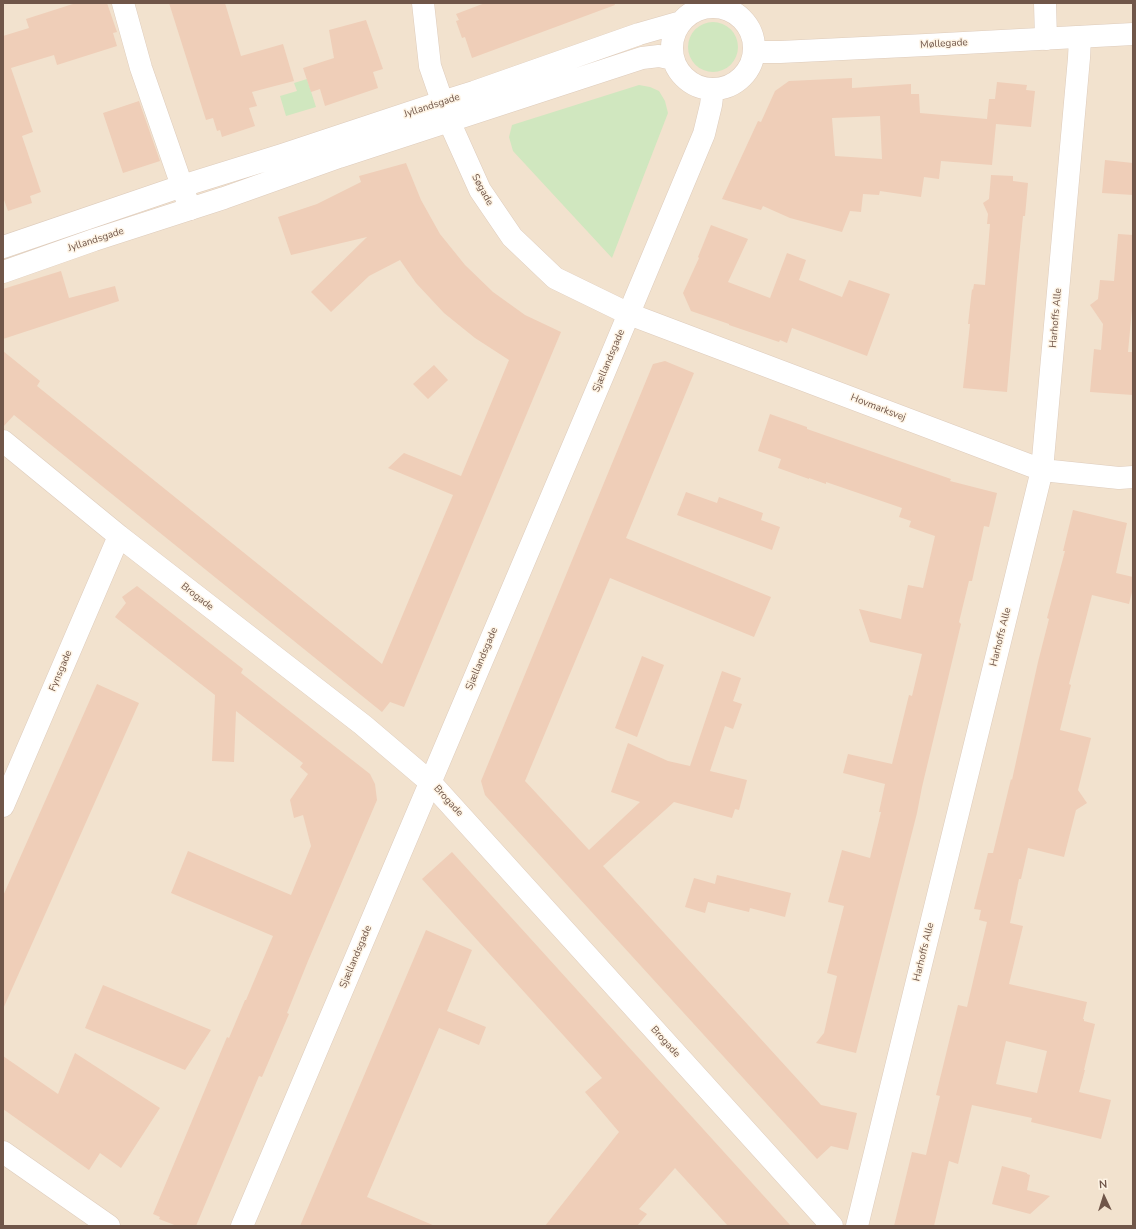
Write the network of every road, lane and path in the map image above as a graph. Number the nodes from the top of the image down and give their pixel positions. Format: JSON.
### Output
{"nodes":[{"id":1,"x":123,"y":3,"type":"edge"},
{"id":2,"x":423,"y":3,"type":"edge"},
{"id":3,"x":1045,"y":3,"type":"edge"},
{"id":4,"x":714,"y":5,"type":"edge"},
{"id":5,"x":681,"y":22,"type":"junction"},
{"id":6,"x":1133,"y":34,"type":"edge"},
{"id":7,"x":1080,"y":37,"type":"junction"},
{"id":8,"x":1046,"y":39,"type":"junction"},
{"id":9,"x":755,"y":52,"type":"junction"},
{"id":10,"x":673,"y":59,"type":"junction"},
{"id":11,"x":713,"y":89,"type":"junction"},
{"id":12,"x":446,"y":112,"type":"junction"},
{"id":13,"x":182,"y":186,"type":"junction"},
{"id":14,"x":190,"y":209,"type":"junction"},
{"id":15,"x":3,"y":247,"type":"edge"},
{"id":16,"x":3,"y":272,"type":"edge"},
{"id":17,"x":629,"y":314,"type":"junction"},
{"id":18,"x":3,"y":441,"type":"edge"},
{"id":19,"x":1042,"y":470,"type":"junction"},
{"id":20,"x":1133,"y":477,"type":"edge"},
{"id":21,"x":119,"y":536,"type":"junction"},
{"id":22,"x":430,"y":782,"type":"junction"},
{"id":23,"x":3,"y":806,"type":"edge"},
{"id":24,"x":3,"y":1152,"type":"edge"},
{"id":25,"x":109,"y":1226,"type":"edge"},
{"id":26,"x":242,"y":1226,"type":"edge"},
{"id":27,"x":832,"y":1226,"type":"edge"},
{"id":28,"x":857,"y":1226,"type":"edge"}],
"edges":[{"from":1,"to":13,"type":"street"},
{"from":2,"to":12,"type":"street","name":"Søgade"},
{"from":3,"to":8,"type":"street"},
{"from":4,"to":5,"type":"street"},
{"from":4,"to":9,"type":"street"},
{"from":5,"to":10,"type":"street"},
{"from":5,"to":12,"type":"street","name":"Jyllandsgade"},
{"from":6,"to":7,"type":"street","name":"Møllegade"},
{"from":7,"to":8,"type":"street","name":"Møllegade"},
{"from":7,"to":19,"type":"street","name":"Harhoffs Alle"},
{"from":8,"to":9,"type":"street","name":"Møllegade"},
{"from":9,"to":11,"type":"street"},
{"from":10,"to":11,"type":"street"},
{"from":10,"to":12,"type":"street","name":"Jyllandsgade"},
{"from":11,"to":17,"type":"street","name":"Sjællandsgade"},
{"from":12,"to":13,"type":"street","name":"Jyllandsgade"},
{"from":12,"to":14,"type":"street","name":"Jyllandsgade"},
{"from":12,"to":17,"type":"street","name":"Søgade"},
{"from":13,"to":14,"type":"street"},
{"from":13,"to":15,"type":"street","name":"Jyllandsgade"},
{"from":14,"to":16,"type":"street","name":"Jyllandsgade"},
{"from":17,"to":19,"type":"street","name":"Hovmarksvej"},
{"from":17,"to":22,"type":"street","name":"Sjællandsgade"},
{"from":18,"to":21,"type":"street","name":"Brogade"},
{"from":19,"to":20,"type":"street","name":"Hovmarksvej"},
{"from":19,"to":28,"type":"street","name":"Harhoffs Alle"},
{"from":21,"to":22,"type":"street","name":"Brogade"},
{"from":21,"to":23,"type":"street","name":"Fynsgade"},
{"from":22,"to":26,"type":"street","name":"Sjællandsgade"},
{"from":22,"to":27,"type":"street","name":"Brogade"},
{"from":24,"to":25,"type":"street"}]}
